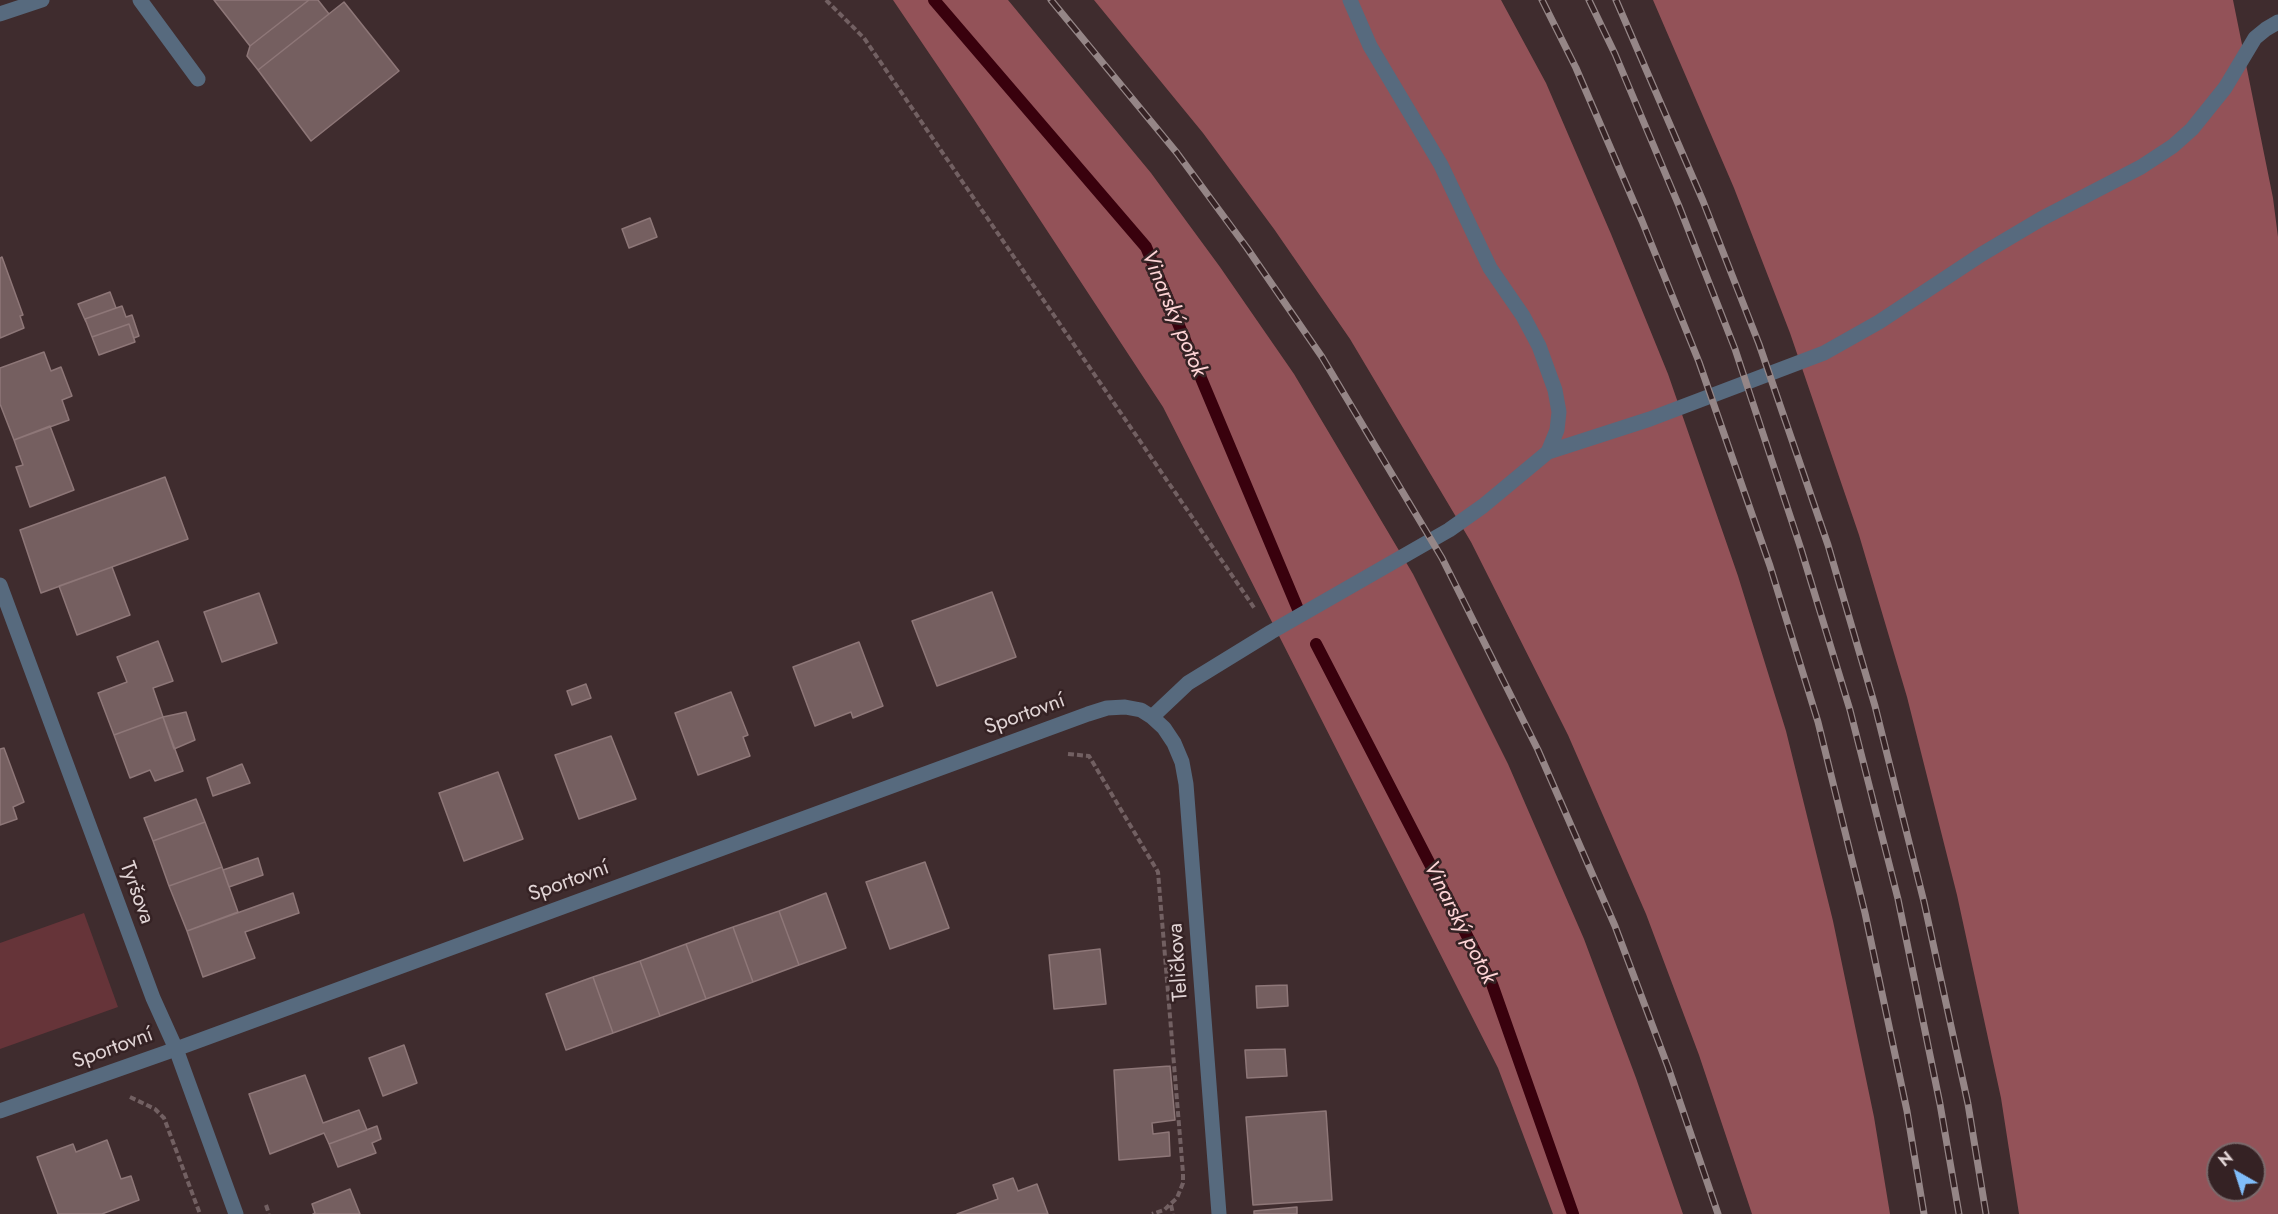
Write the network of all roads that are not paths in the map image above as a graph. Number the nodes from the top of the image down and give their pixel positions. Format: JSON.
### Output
{"nodes":[{"id":1,"x":42,"y":0,"type":"edge"},
{"id":2,"x":140,"y":0,"type":"edge"},
{"id":3,"x":1350,"y":0,"type":"edge"},
{"id":4,"x":0,"y":14,"type":"edge"},
{"id":5,"x":2278,"y":22,"type":"edge"},
{"id":6,"x":198,"y":79,"type":"dead end"},
{"id":7,"x":1548,"y":452,"type":"junction"},
{"id":8,"x":0,"y":585,"type":"edge"},
{"id":9,"x":1152,"y":717,"type":"junction"},
{"id":10,"x":176,"y":1049,"type":"junction"},
{"id":11,"x":0,"y":1111,"type":"edge"},
{"id":12,"x":236,"y":1214,"type":"edge"},
{"id":13,"x":1219,"y":1214,"type":"edge"}],
"edges":[{"from":1,"to":4,"type":"street"},
{"from":2,"to":6,"type":"street"},
{"from":3,"to":7,"type":"street"},
{"from":5,"to":7,"type":"street"},
{"from":7,"to":9,"type":"street"},
{"from":8,"to":10,"type":"street","name":"Tyršova"},
{"from":9,"to":10,"type":"street","name":"Sportovní"},
{"from":9,"to":13,"type":"street","name":"Teličkova"},
{"from":10,"to":11,"type":"street","name":"Sportovní"},
{"from":10,"to":12,"type":"street","name":"Tyršova"}]}
